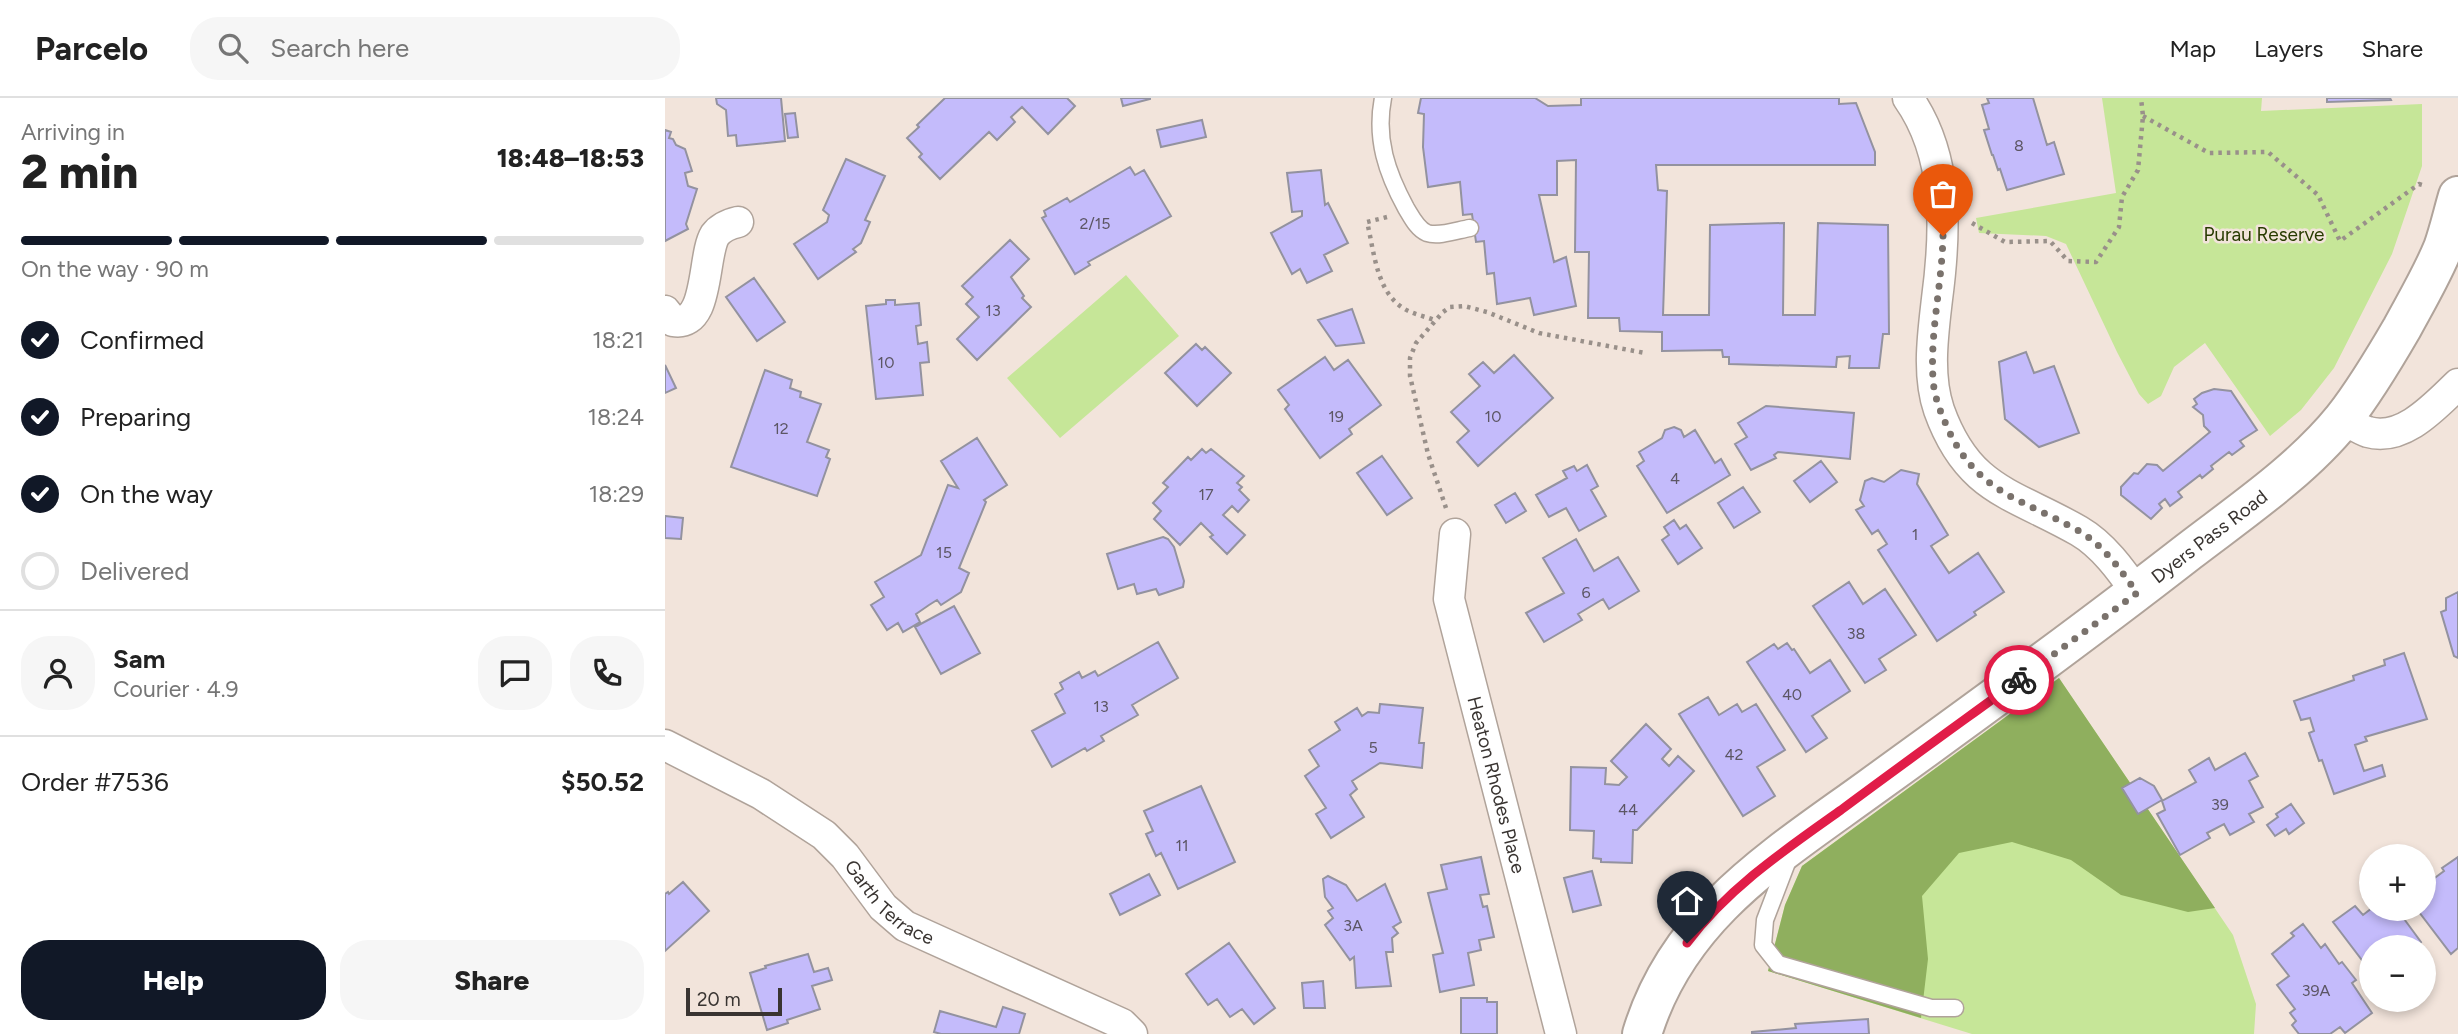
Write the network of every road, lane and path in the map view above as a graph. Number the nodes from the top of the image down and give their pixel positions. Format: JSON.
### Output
{"nodes":[{"id":1,"x":1383,"y":98,"type":"edge"},
{"id":2,"x":1907,"y":98,"type":"edge"},
{"id":3,"x":2141,"y":98,"type":"edge"},
{"id":4,"x":2143,"y":116,"type":"junction"},
{"id":5,"x":2447,"y":192,"type":"edge"},
{"id":6,"x":1409,"y":212,"type":"junction"},
{"id":7,"x":1968,"y":221,"type":"dead end"},
{"id":8,"x":739,"y":222,"type":"dead end"},
{"id":9,"x":1470,"y":228,"type":"dead end"},
{"id":10,"x":665,"y":311,"type":"edge"},
{"id":11,"x":1434,"y":320,"type":"junction"},
{"id":12,"x":1645,"y":353,"type":"dead end"},
{"id":13,"x":2458,"y":384,"type":"edge"},
{"id":14,"x":2343,"y":419,"type":"junction"},
{"id":15,"x":1455,"y":534,"type":"joint"},
{"id":16,"x":2137,"y":593,"type":"junction"},
{"id":17,"x":665,"y":745,"type":"edge"},
{"id":18,"x":1796,"y":842,"type":"junction"},
{"id":19,"x":1955,"y":1008,"type":"dead end"},
{"id":20,"x":1132,"y":1034,"type":"edge"},
{"id":21,"x":1561,"y":1034,"type":"edge"},
{"id":22,"x":1642,"y":1034,"type":"edge"}],
"edges":[{"from":1,"to":6,"type":"lane"},
{"from":2,"to":16,"type":"street"},
{"from":3,"to":4,"type":"path"},
{"from":4,"to":5,"type":"path"},
{"from":4,"to":7,"type":"path"},
{"from":5,"to":14,"type":"main road","name":"Dyers Pass Road"},
{"from":6,"to":9,"type":"lane"},
{"from":6,"to":11,"type":"path"},
{"from":8,"to":10,"type":"street"},
{"from":11,"to":12,"type":"path"},
{"from":11,"to":15,"type":"path"},
{"from":13,"to":14,"type":"street"},
{"from":14,"to":16,"type":"main road","name":"Dyers Pass Road"},
{"from":15,"to":21,"type":"street","name":"Heaton Rhodes Place"},
{"from":16,"to":18,"type":"main road","name":"Dyers Pass Road"},
{"from":17,"to":20,"type":"street","name":"Garth Terrace"},
{"from":18,"to":19,"type":"lane"},
{"from":18,"to":22,"type":"main road","name":"Dyers Pass Road"}]}
